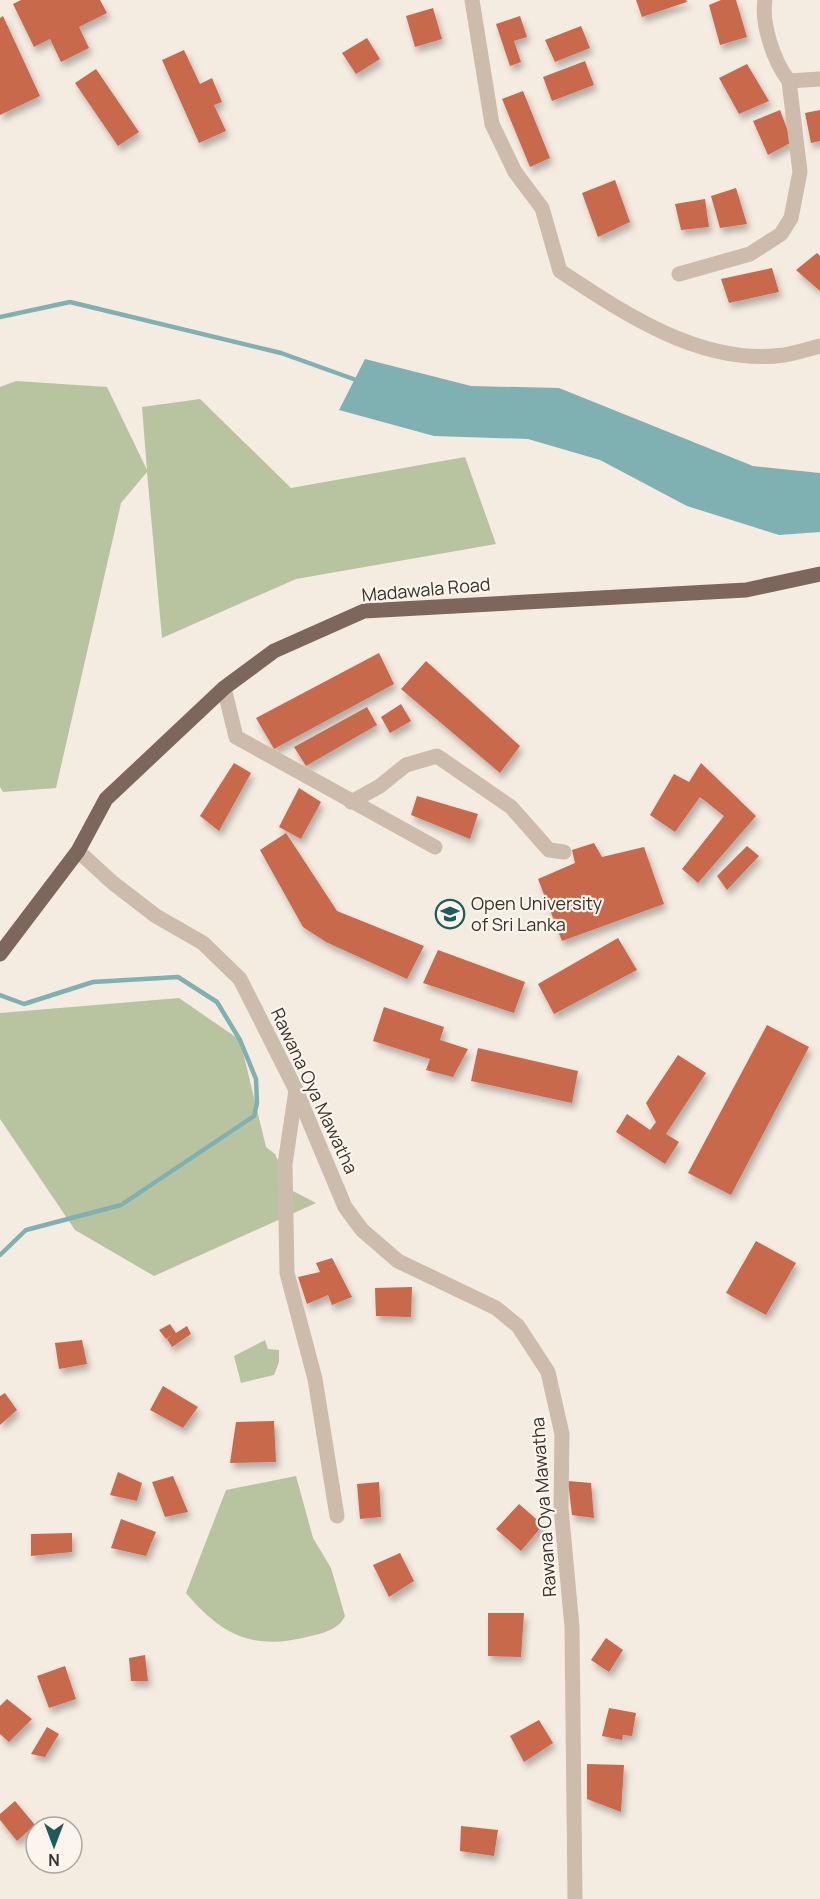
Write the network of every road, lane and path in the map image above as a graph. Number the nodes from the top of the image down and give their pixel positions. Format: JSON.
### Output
{"nodes":[{"id":1,"x":472,"y":0,"type":"edge"},
{"id":2,"x":765,"y":0,"type":"edge"},
{"id":3,"x":820,"y":79,"type":"edge"},
{"id":4,"x":789,"y":81,"type":"junction"},
{"id":5,"x":679,"y":274,"type":"dead end"},
{"id":6,"x":820,"y":346,"type":"edge"},
{"id":7,"x":820,"y":574,"type":"edge"},
{"id":8,"x":224,"y":688,"type":"junction"},
{"id":9,"x":351,"y":802,"type":"junction"},
{"id":10,"x":435,"y":847,"type":"dead end"},
{"id":11,"x":78,"y":850,"type":"junction"},
{"id":12,"x":564,"y":852,"type":"dead end"},
{"id":13,"x":0,"y":954,"type":"edge"},
{"id":14,"x":296,"y":1090,"type":"junction"},
{"id":15,"x":337,"y":1516,"type":"dead end"},
{"id":16,"x":575,"y":1899,"type":"edge"}],
"edges":[{"from":1,"to":6,"type":"street"},
{"from":2,"to":4,"type":"street"},
{"from":3,"to":4,"type":"street"},
{"from":4,"to":5,"type":"street"},
{"from":7,"to":8,"type":"main road","name":"Madawala Road"},
{"from":8,"to":9,"type":"street"},
{"from":8,"to":11,"type":"main road","name":"Madawala Road"},
{"from":9,"to":10,"type":"street"},
{"from":9,"to":12,"type":"street"},
{"from":11,"to":13,"type":"main road","name":"Madawala Road"},
{"from":11,"to":14,"type":"street","name":"Rawana Oya Mawatha"},
{"from":14,"to":15,"type":"street"},
{"from":14,"to":16,"type":"street","name":"Rawana Oya Mawatha"}]}
